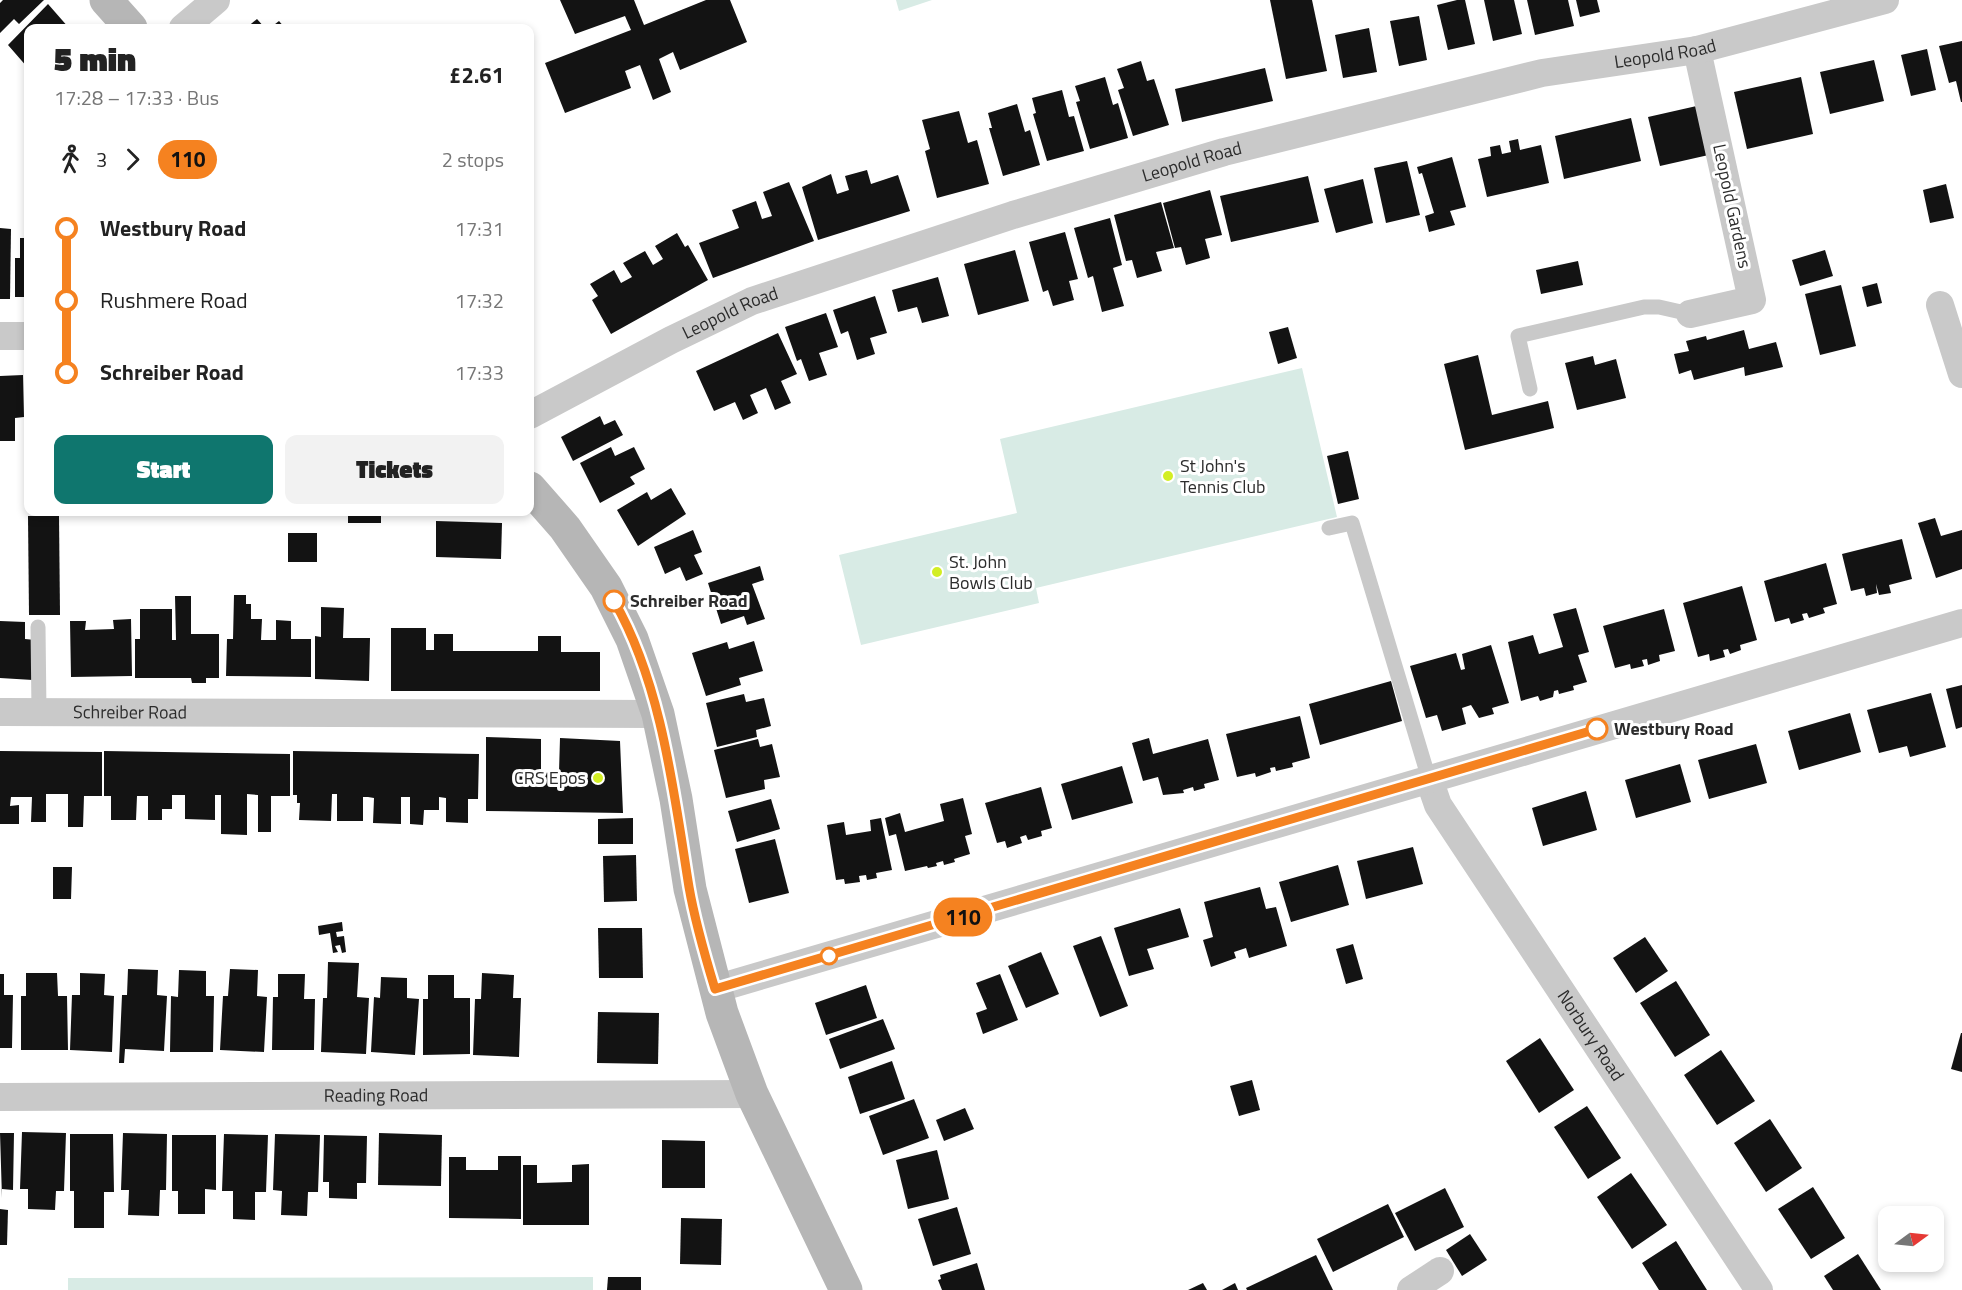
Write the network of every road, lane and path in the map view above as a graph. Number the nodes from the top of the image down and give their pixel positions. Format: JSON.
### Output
{"nodes":[{"id":1,"x":106,"y":0,"type":"edge"},
{"id":2,"x":216,"y":0,"type":"edge"},
{"id":3,"x":1885,"y":0,"type":"edge"},
{"id":4,"x":127,"y":24,"type":"edge"},
{"id":5,"x":188,"y":24,"type":"edge"},
{"id":6,"x":1697,"y":50,"type":"junction"},
{"id":7,"x":1940,"y":305,"type":"dead end"},
{"id":8,"x":1690,"y":314,"type":"joint"},
{"id":9,"x":0,"y":336,"type":"edge"},
{"id":10,"x":24,"y":336,"type":"edge"},
{"id":11,"x":1962,"y":374,"type":"edge"},
{"id":12,"x":1530,"y":389,"type":"dead end"},
{"id":13,"x":534,"y":413,"type":"edge"},
{"id":14,"x":534,"y":493,"type":"edge"},
{"id":15,"x":1329,"y":528,"type":"dead end"},
{"id":16,"x":1962,"y":623,"type":"edge"},
{"id":17,"x":38,"y":627,"type":"dead end"},
{"id":18,"x":0,"y":712,"type":"edge"},
{"id":19,"x":39,"y":712,"type":"junction"},
{"id":20,"x":658,"y":714,"type":"junction"},
{"id":21,"x":1429,"y":778,"type":"junction"},
{"id":22,"x":715,"y":989,"type":"junction"},
{"id":23,"x":752,"y":1094,"type":"junction"},
{"id":24,"x":0,"y":1096,"type":"edge"},
{"id":25,"x":1440,"y":1271,"type":"dead end"},
{"id":26,"x":846,"y":1290,"type":"edge"},
{"id":27,"x":1411,"y":1290,"type":"edge"},
{"id":28,"x":1759,"y":1290,"type":"edge"}],
"edges":[{"from":1,"to":4,"type":"street"},
{"from":2,"to":5,"type":"street"},
{"from":3,"to":6,"type":"street","name":"Leopold Road"},
{"from":6,"to":8,"type":"street","name":"Leopold Gardens"},
{"from":6,"to":13,"type":"street","name":"Leopold Road"},
{"from":7,"to":11,"type":"street"},
{"from":8,"to":12,"type":"lane"},
{"from":9,"to":10,"type":"street"},
{"from":14,"to":20,"type":"street"},
{"from":15,"to":21,"type":"lane"},
{"from":16,"to":21,"type":"street"},
{"from":17,"to":19,"type":"lane"},
{"from":18,"to":19,"type":"street","name":"Schreiber Road"},
{"from":19,"to":20,"type":"street","name":"Schreiber Road"},
{"from":20,"to":22,"type":"street"},
{"from":21,"to":22,"type":"street"},
{"from":21,"to":28,"type":"street","name":"Norbury Road"},
{"from":22,"to":23,"type":"street"},
{"from":23,"to":24,"type":"street","name":"Reading Road"},
{"from":23,"to":26,"type":"street"},
{"from":25,"to":27,"type":"street"}]}
